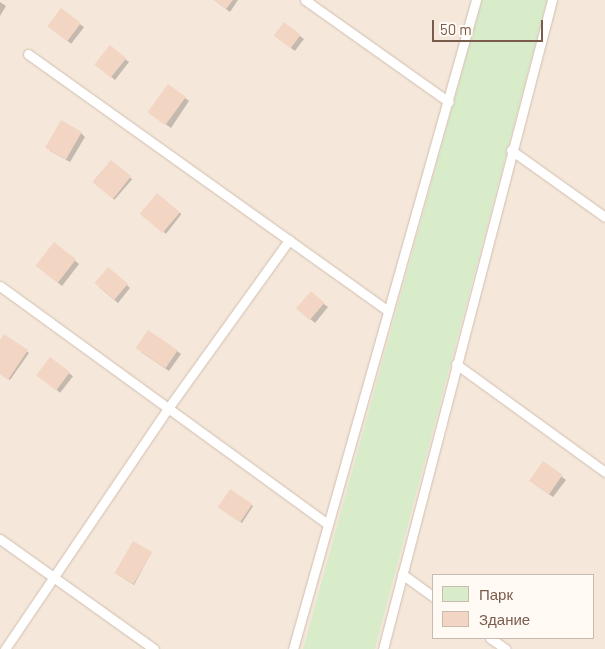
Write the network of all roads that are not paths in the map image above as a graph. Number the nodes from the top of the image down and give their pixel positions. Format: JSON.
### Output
{"nodes":[{"id":1,"x":305,"y":0,"type":"edge"},
{"id":2,"x":476,"y":0,"type":"edge"},
{"id":3,"x":552,"y":0,"type":"edge"},
{"id":4,"x":28,"y":54,"type":"dead end"},
{"id":5,"x":449,"y":102,"type":"junction"},
{"id":6,"x":511,"y":150,"type":"junction"},
{"id":7,"x":605,"y":217,"type":"edge"},
{"id":8,"x":289,"y":240,"type":"junction"},
{"id":9,"x":0,"y":286,"type":"edge"},
{"id":10,"x":387,"y":310,"type":"junction"},
{"id":11,"x":456,"y":364,"type":"junction"},
{"id":12,"x":169,"y":407,"type":"junction"},
{"id":13,"x":605,"y":472,"type":"edge"},
{"id":14,"x":326,"y":523,"type":"junction"},
{"id":15,"x":0,"y":539,"type":"edge"},
{"id":16,"x":402,"y":574,"type":"junction"},
{"id":17,"x":53,"y":577,"type":"junction"},
{"id":18,"x":432,"y":596,"type":"edge"},
{"id":19,"x":491,"y":639,"type":"edge"},
{"id":20,"x":5,"y":649,"type":"edge"},
{"id":21,"x":154,"y":649,"type":"edge"},
{"id":22,"x":293,"y":649,"type":"edge"},
{"id":23,"x":383,"y":649,"type":"edge"},
{"id":24,"x":506,"y":649,"type":"edge"}],
"edges":[{"from":1,"to":5,"type":"lane"},
{"from":2,"to":5,"type":"lane"},
{"from":3,"to":6,"type":"lane"},
{"from":4,"to":8,"type":"lane"},
{"from":5,"to":10,"type":"lane"},
{"from":6,"to":7,"type":"lane"},
{"from":6,"to":11,"type":"lane"},
{"from":8,"to":10,"type":"lane"},
{"from":8,"to":12,"type":"lane"},
{"from":9,"to":12,"type":"lane"},
{"from":10,"to":14,"type":"lane"},
{"from":11,"to":13,"type":"lane"},
{"from":11,"to":16,"type":"lane"},
{"from":12,"to":14,"type":"lane"},
{"from":12,"to":17,"type":"lane"},
{"from":14,"to":22,"type":"lane"},
{"from":15,"to":17,"type":"lane"},
{"from":16,"to":18,"type":"lane"},
{"from":16,"to":23,"type":"lane"},
{"from":17,"to":20,"type":"lane"},
{"from":17,"to":21,"type":"lane"},
{"from":19,"to":24,"type":"lane"}]}
